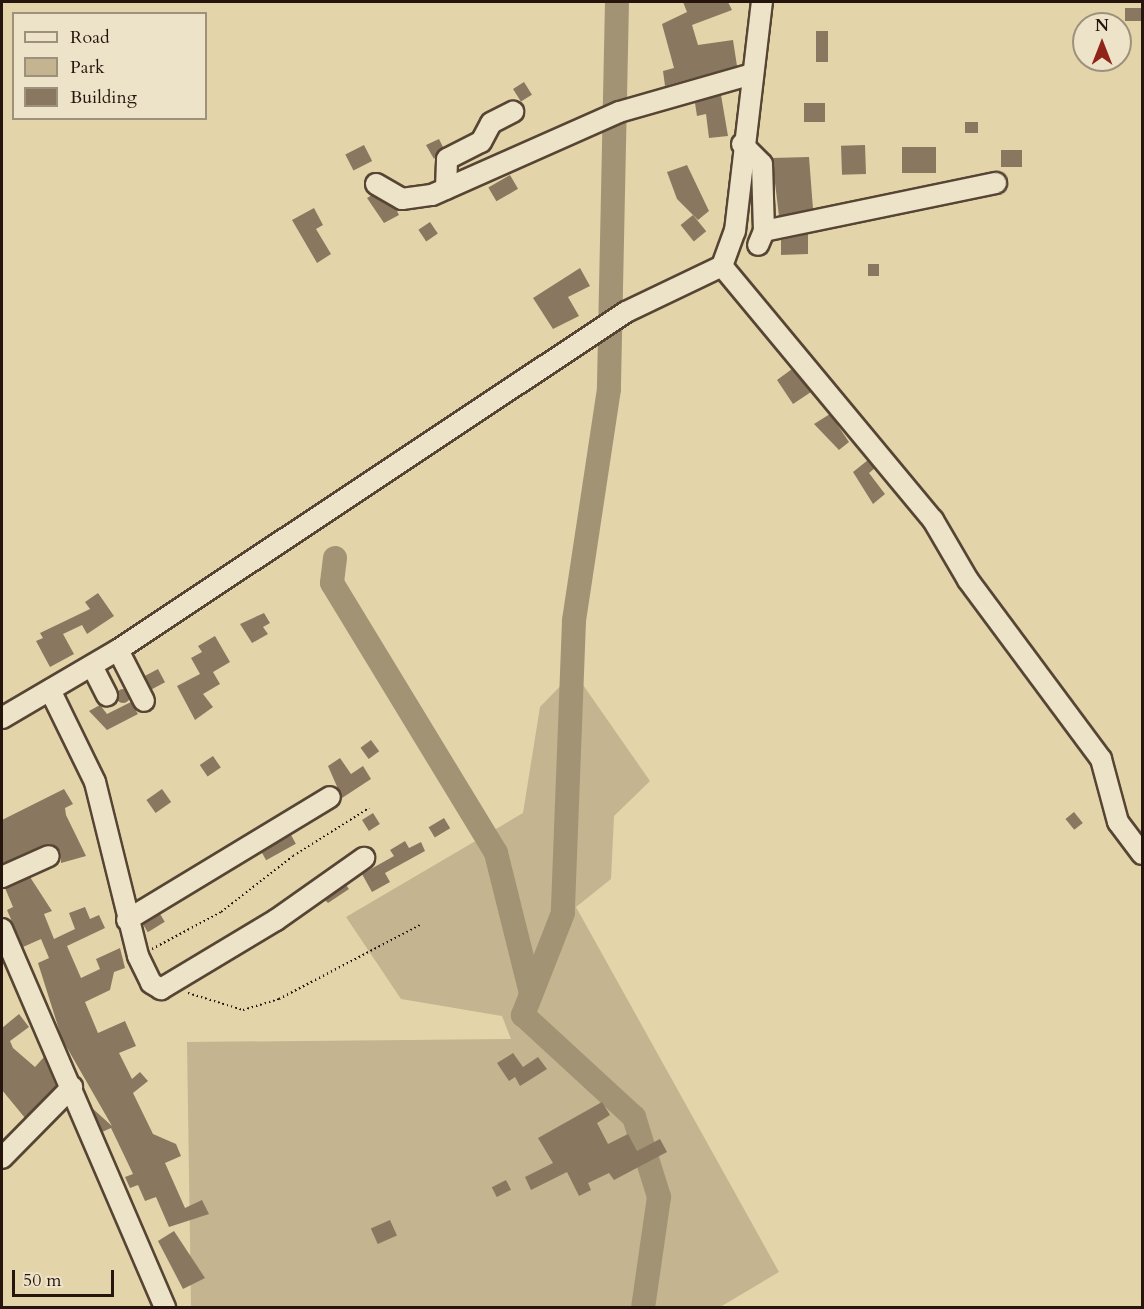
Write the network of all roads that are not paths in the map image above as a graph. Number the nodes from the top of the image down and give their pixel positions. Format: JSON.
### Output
{"nodes":[{"id":1,"x":762,"y":2,"type":"edge"},
{"id":2,"x":752,"y":74,"type":"junction"},
{"id":3,"x":513,"y":112,"type":"dead end"},
{"id":4,"x":742,"y":144,"type":"junction"},
{"id":5,"x":996,"y":183,"type":"dead end"},
{"id":6,"x":376,"y":184,"type":"dead end"},
{"id":7,"x":446,"y":189,"type":"junction"},
{"id":8,"x":722,"y":266,"type":"junction"},
{"id":9,"x":118,"y":650,"type":"junction"},
{"id":10,"x":92,"y":666,"type":"junction"},
{"id":11,"x":50,"y":690,"type":"junction"},
{"id":12,"x":107,"y":695,"type":"dead end"},
{"id":13,"x":144,"y":701,"type":"dead end"},
{"id":14,"x":2,"y":718,"type":"edge"},
{"id":15,"x":330,"y":797,"type":"dead end"},
{"id":16,"x":1143,"y":854,"type":"edge"},
{"id":17,"x":49,"y":856,"type":"dead end"},
{"id":18,"x":364,"y":858,"type":"dead end"},
{"id":19,"x":2,"y":877,"type":"edge"},
{"id":20,"x":127,"y":920,"type":"junction"},
{"id":21,"x":2,"y":929,"type":"edge"},
{"id":22,"x":72,"y":1087,"type":"junction"},
{"id":23,"x":2,"y":1158,"type":"edge"},
{"id":24,"x":165,"y":1308,"type":"edge"}],
"edges":[{"from":1,"to":2,"type":"street"},
{"from":2,"to":4,"type":"street"},
{"from":2,"to":7,"type":"street"},
{"from":3,"to":7,"type":"street"},
{"from":4,"to":5,"type":"street"},
{"from":4,"to":8,"type":"street"},
{"from":6,"to":7,"type":"street"},
{"from":8,"to":9,"type":"street"},
{"from":8,"to":16,"type":"street"},
{"from":9,"to":10,"type":"street"},
{"from":9,"to":13,"type":"street"},
{"from":10,"to":11,"type":"street"},
{"from":10,"to":12,"type":"street"},
{"from":11,"to":14,"type":"street"},
{"from":11,"to":20,"type":"street"},
{"from":15,"to":20,"type":"street"},
{"from":17,"to":19,"type":"street"},
{"from":18,"to":20,"type":"street"},
{"from":21,"to":22,"type":"street"},
{"from":22,"to":23,"type":"street"},
{"from":22,"to":24,"type":"street"}]}
